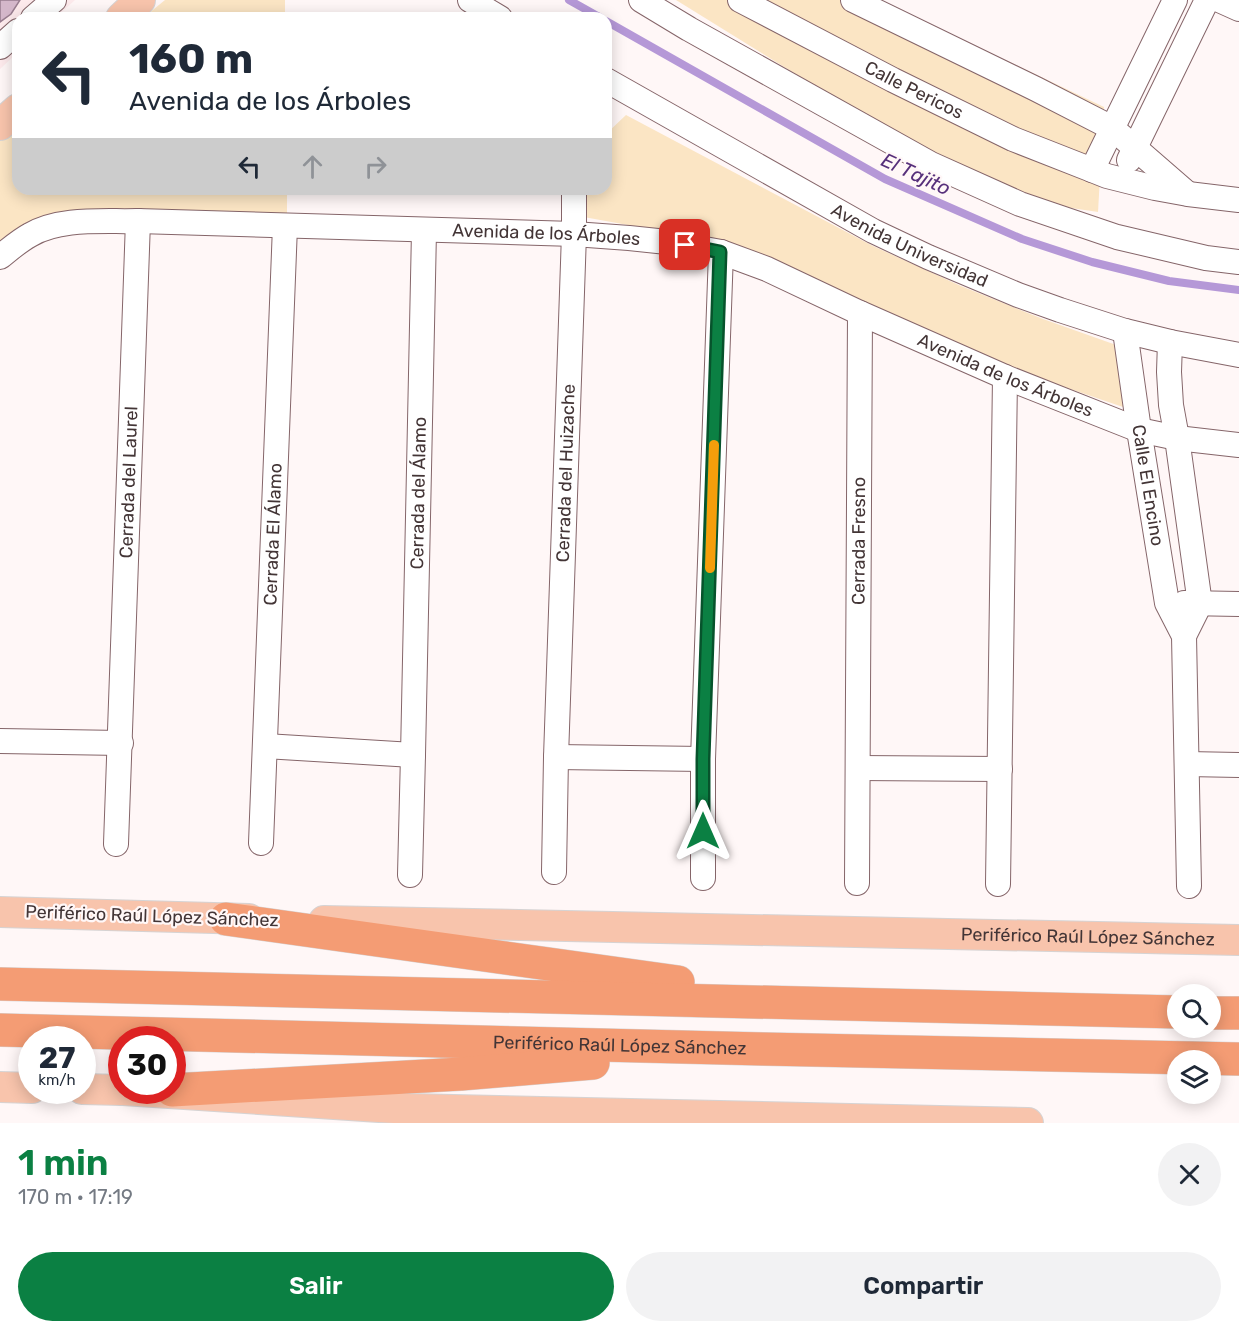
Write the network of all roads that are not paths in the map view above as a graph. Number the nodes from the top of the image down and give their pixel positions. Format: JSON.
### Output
{"nodes":[{"id":1,"x":54,"y":0,"type":"edge"},
{"id":2,"x":140,"y":0,"type":"edge"},
{"id":3,"x":470,"y":0,"type":"edge"},
{"id":4,"x":641,"y":0,"type":"edge"},
{"id":5,"x":740,"y":0,"type":"edge"},
{"id":6,"x":853,"y":0,"type":"edge"},
{"id":7,"x":1175,"y":0,"type":"edge"},
{"id":8,"x":1207,"y":0,"type":"edge"},
{"id":9,"x":1219,"y":0,"type":"edge"},
{"id":10,"x":1239,"y":9,"type":"edge"},
{"id":11,"x":40,"y":12,"type":"edge"},
{"id":12,"x":127,"y":12,"type":"edge"},
{"id":13,"x":490,"y":12,"type":"edge"},
{"id":14,"x":12,"y":36,"type":"edge"},
{"id":15,"x":0,"y":47,"type":"edge"},
{"id":16,"x":612,"y":83,"type":"edge"},
{"id":17,"x":12,"y":114,"type":"edge"},
{"id":18,"x":0,"y":124,"type":"edge"},
{"id":19,"x":1112,"y":128,"type":"junction"},
{"id":20,"x":1136,"y":147,"type":"junction"},
{"id":21,"x":1092,"y":170,"type":"junction"},
{"id":22,"x":1120,"y":179,"type":"junction"},
{"id":23,"x":1188,"y":194,"type":"junction"},
{"id":24,"x":574,"y":195,"type":"edge"},
{"id":25,"x":1239,"y":200,"type":"edge"},
{"id":26,"x":138,"y":222,"type":"junction"},
{"id":27,"x":285,"y":226,"type":"junction"},
{"id":28,"x":424,"y":231,"type":"junction"},
{"id":29,"x":574,"y":234,"type":"junction"},
{"id":30,"x":720,"y":252,"type":"junction"},
{"id":31,"x":0,"y":257,"type":"edge"},
{"id":32,"x":1239,"y":262,"type":"edge"},
{"id":33,"x":860,"y":314,"type":"junction"},
{"id":34,"x":1125,"y":331,"type":"junction"},
{"id":35,"x":1170,"y":342,"type":"junction"},
{"id":36,"x":1239,"y":354,"type":"edge"},
{"id":37,"x":1005,"y":377,"type":"junction"},
{"id":38,"x":1139,"y":430,"type":"junction"},
{"id":39,"x":1177,"y":438,"type":"junction"},
{"id":40,"x":1239,"y":445,"type":"edge"},
{"id":41,"x":1167,"y":603,"type":"junction"},
{"id":42,"x":1200,"y":604,"type":"junction"},
{"id":43,"x":1239,"y":604,"type":"edge"},
{"id":44,"x":1184,"y":636,"type":"junction"},
{"id":45,"x":0,"y":741,"type":"edge"},
{"id":46,"x":121,"y":743,"type":"junction"},
{"id":47,"x":265,"y":746,"type":"junction"},
{"id":48,"x":413,"y":755,"type":"junction"},
{"id":49,"x":556,"y":757,"type":"junction"},
{"id":50,"x":703,"y":759,"type":"junction"},
{"id":51,"x":1186,"y":764,"type":"junction"},
{"id":52,"x":1239,"y":765,"type":"edge"},
{"id":53,"x":858,"y":768,"type":"junction"},
{"id":54,"x":1000,"y":769,"type":"junction"},
{"id":55,"x":261,"y":843,"type":"dead end"},
{"id":56,"x":116,"y":844,"type":"dead end"},
{"id":57,"x":554,"y":872,"type":"dead end"},
{"id":58,"x":410,"y":875,"type":"dead end"},
{"id":59,"x":703,"y":878,"type":"dead end"},
{"id":60,"x":857,"y":884,"type":"dead end"},
{"id":61,"x":998,"y":884,"type":"dead end"},
{"id":62,"x":1189,"y":886,"type":"dead end"},
{"id":63,"x":0,"y":912,"type":"edge"},
{"id":64,"x":226,"y":919,"type":"junction"},
{"id":65,"x":1239,"y":940,"type":"edge"},
{"id":66,"x":0,"y":984,"type":"edge"},
{"id":67,"x":831,"y":1004,"type":"junction"},
{"id":68,"x":1167,"y":1012,"type":"edge"},
{"id":69,"x":1221,"y":1013,"type":"edge"},
{"id":70,"x":1239,"y":1013,"type":"edge"},
{"id":71,"x":0,"y":1030,"type":"edge"},
{"id":72,"x":763,"y":1049,"type":"junction"},
{"id":73,"x":1239,"y":1059,"type":"edge"},
{"id":74,"x":0,"y":1087,"type":"edge"},
{"id":75,"x":18,"y":1088,"type":"edge"},
{"id":76,"x":186,"y":1089,"type":"edge"},
{"id":77,"x":186,"y":1095,"type":"edge"},
{"id":78,"x":362,"y":1115,"type":"edge"},
{"id":79,"x":888,"y":1121,"type":"edge"},
{"id":80,"x":963,"y":1122,"type":"edge"},
{"id":81,"x":1001,"y":1123,"type":"edge"},
{"id":82,"x":1028,"y":1123,"type":"edge"}],
"edges":[{"from":1,"to":11,"type":"street"},
{"from":2,"to":12,"type":"main road"},
{"from":3,"to":13,"type":"street"},
{"from":4,"to":32,"type":"street"},
{"from":5,"to":21,"type":"street","name":"Calle Pericos"},
{"from":6,"to":19,"type":"street"},
{"from":7,"to":19,"type":"street"},
{"from":8,"to":20,"type":"street"},
{"from":9,"to":10,"type":"street"},
{"from":14,"to":15,"type":"street"},
{"from":16,"to":34,"type":"street","name":"Avenida Universidad"},
{"from":17,"to":18,"type":"main road"},
{"from":19,"to":20,"type":"street"},
{"from":19,"to":21,"type":"street"},
{"from":20,"to":22,"type":"street"},
{"from":20,"to":23,"type":"street"},
{"from":21,"to":22,"type":"street","name":"Calle Pericos"},
{"from":22,"to":23,"type":"street","name":"Calle Pericos"},
{"from":23,"to":25,"type":"street","name":"Calle Pericos"},
{"from":24,"to":29,"type":"street","name":"Cerrada del Huizache"},
{"from":26,"to":27,"type":"street","name":"Avenida de los Árboles"},
{"from":26,"to":31,"type":"street","name":"Avenida de los Árboles"},
{"from":26,"to":46,"type":"street","name":"Cerrada del Laurel"},
{"from":27,"to":28,"type":"street","name":"Avenida de los Árboles"},
{"from":27,"to":47,"type":"street","name":"Cerrada El Álamo"},
{"from":28,"to":29,"type":"street","name":"Avenida de los Árboles"},
{"from":28,"to":48,"type":"street","name":"Cerrada del Álamo"},
{"from":29,"to":30,"type":"street","name":"Avenida de los Árboles"},
{"from":29,"to":49,"type":"street","name":"Cerrada del Huizache"},
{"from":30,"to":33,"type":"street","name":"Avenida de los Árboles"},
{"from":30,"to":50,"type":"street"},
{"from":33,"to":37,"type":"street","name":"Avenida de los Árboles"},
{"from":33,"to":53,"type":"street","name":"Cerrada Fresno"},
{"from":34,"to":35,"type":"street","name":"Avenida Universidad"},
{"from":34,"to":38,"type":"street","name":"Calle El Encino"},
{"from":35,"to":36,"type":"street","name":"Avenida Universidad"},
{"from":35,"to":39,"type":"street","name":"Calle El Encino"},
{"from":37,"to":38,"type":"street","name":"Avenida de los Árboles"},
{"from":37,"to":54,"type":"street"},
{"from":38,"to":39,"type":"street","name":"Avenida de los Árboles"},
{"from":38,"to":41,"type":"street","name":"Calle El Encino"},
{"from":39,"to":40,"type":"street","name":"Avenida de los Árboles"},
{"from":39,"to":42,"type":"street","name":"Calle El Encino"},
{"from":41,"to":42,"type":"street"},
{"from":41,"to":44,"type":"street","name":"Calle El Encino"},
{"from":42,"to":43,"type":"street"},
{"from":42,"to":44,"type":"street","name":"Calle El Encino"},
{"from":44,"to":51,"type":"street","name":"Calle El Encino"},
{"from":45,"to":46,"type":"street"},
{"from":46,"to":56,"type":"street","name":"Cerrada del Laurel"},
{"from":47,"to":48,"type":"street"},
{"from":47,"to":55,"type":"street","name":"Cerrada El Álamo"},
{"from":48,"to":58,"type":"street","name":"Cerrada del Álamo"},
{"from":49,"to":50,"type":"street"},
{"from":49,"to":57,"type":"street","name":"Cerrada del Huizache"},
{"from":50,"to":59,"type":"street"},
{"from":51,"to":52,"type":"street"},
{"from":51,"to":62,"type":"street","name":"Calle El Encino"},
{"from":53,"to":54,"type":"street"},
{"from":53,"to":60,"type":"street","name":"Cerrada Fresno"},
{"from":54,"to":61,"type":"street"},
{"from":63,"to":64,"type":"main road","name":"Periférico Raúl López Sánchez"},
{"from":64,"to":65,"type":"main road","name":"Periférico Raúl López Sánchez"},
{"from":64,"to":67,"type":"highway"},
{"from":66,"to":67,"type":"highway"},
{"from":67,"to":68,"type":"highway"},
{"from":69,"to":70,"type":"highway"},
{"from":71,"to":72,"type":"highway","name":"Periférico Raúl López Sánchez"},
{"from":72,"to":73,"type":"highway","name":"Periférico Raúl López Sánchez"},
{"from":72,"to":76,"type":"highway"},
{"from":74,"to":75,"type":"main road"},
{"from":77,"to":78,"type":"main road"},
{"from":78,"to":79,"type":"main road"},
{"from":79,"to":80,"type":"main road"},
{"from":80,"to":81,"type":"main road"},
{"from":81,"to":82,"type":"main road"}]}
